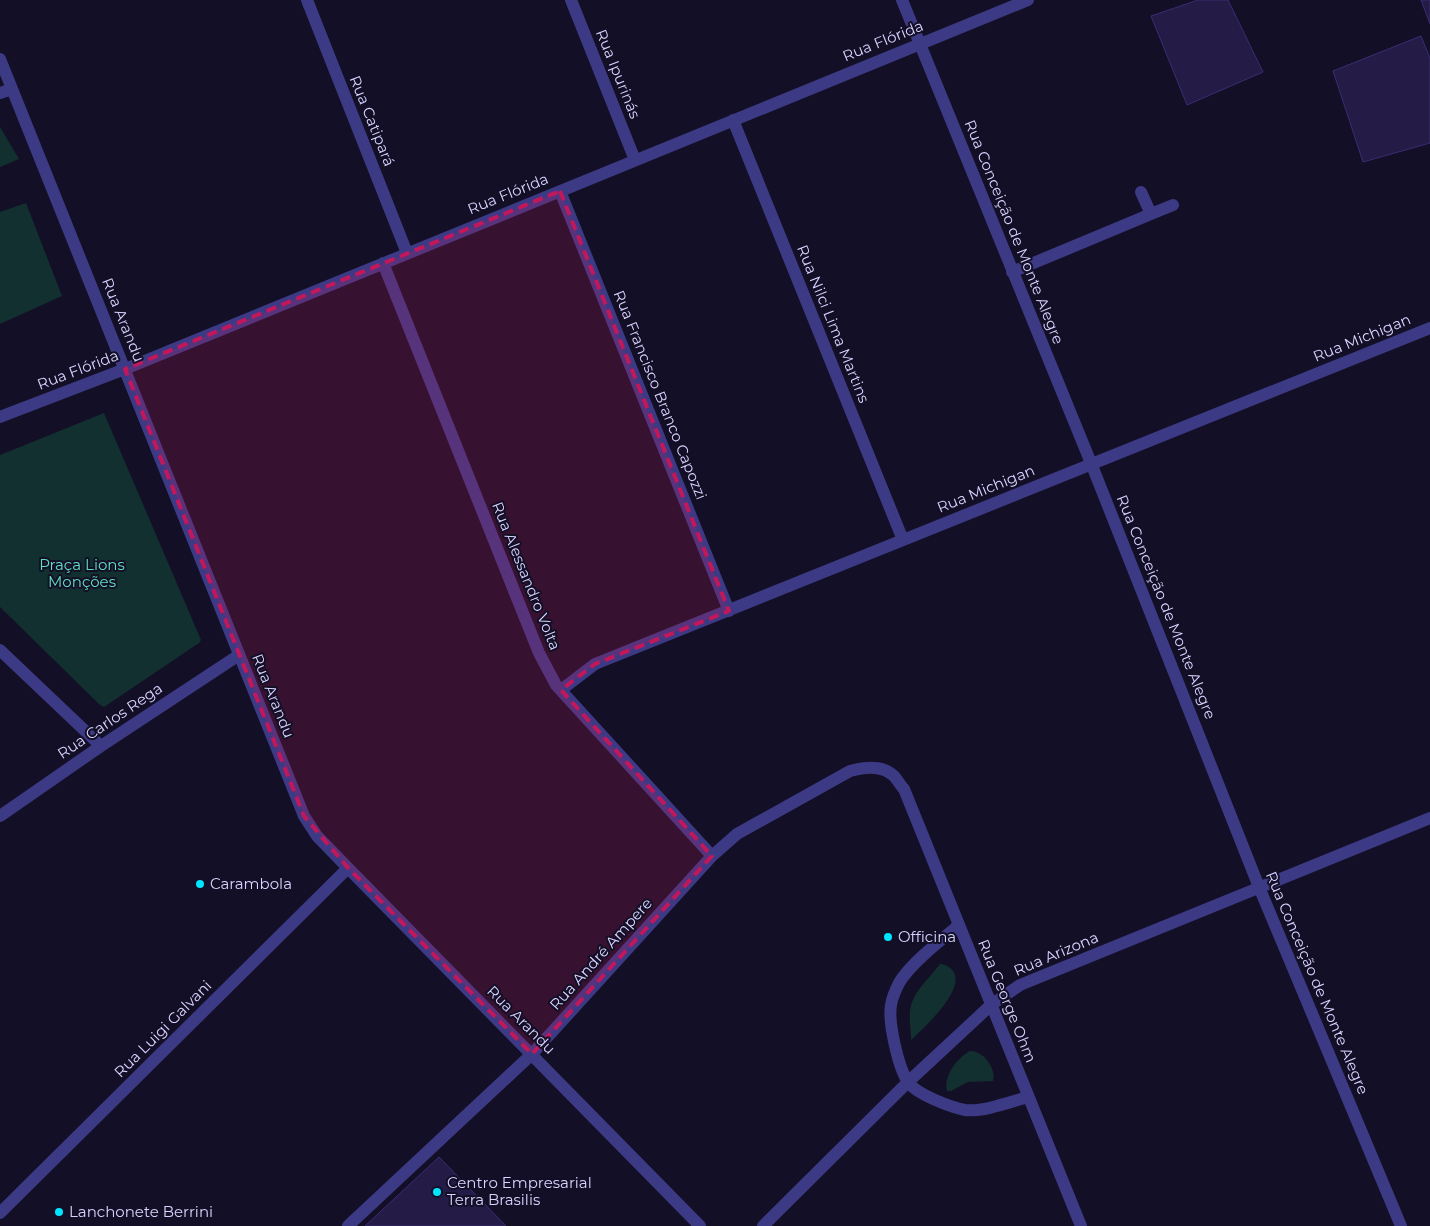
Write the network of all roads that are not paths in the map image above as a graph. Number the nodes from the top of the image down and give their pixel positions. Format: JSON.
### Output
{"nodes":[{"id":1,"x":307,"y":0,"type":"edge"},
{"id":2,"x":571,"y":0,"type":"edge"},
{"id":3,"x":902,"y":0,"type":"edge"},
{"id":4,"x":1028,"y":0,"type":"edge"},
{"id":5,"x":920,"y":44,"type":"junction"},
{"id":6,"x":0,"y":59,"type":"edge"},
{"id":7,"x":6,"y":91,"type":"edge"},
{"id":8,"x":733,"y":120,"type":"junction"},
{"id":9,"x":635,"y":160,"type":"junction"},
{"id":10,"x":560,"y":191,"type":"junction"},
{"id":11,"x":1141,"y":192,"type":"dead end"},
{"id":12,"x":1173,"y":205,"type":"dead end"},
{"id":13,"x":1151,"y":214,"type":"junction"},
{"id":14,"x":407,"y":253,"type":"junction"},
{"id":15,"x":383,"y":263,"type":"junction"},
{"id":16,"x":1012,"y":272,"type":"junction"},
{"id":17,"x":1430,"y":328,"type":"edge"},
{"id":18,"x":125,"y":369,"type":"junction"},
{"id":19,"x":0,"y":417,"type":"edge"},
{"id":20,"x":1091,"y":464,"type":"junction"},
{"id":21,"x":903,"y":540,"type":"junction"},
{"id":22,"x":729,"y":611,"type":"junction"},
{"id":23,"x":0,"y":650,"type":"edge"},
{"id":24,"x":239,"y":655,"type":"junction"},
{"id":25,"x":560,"y":690,"type":"junction"},
{"id":26,"x":101,"y":746,"type":"junction"},
{"id":27,"x":904,"y":789,"type":"joint"},
{"id":28,"x":0,"y":816,"type":"edge"},
{"id":29,"x":1430,"y":818,"type":"edge"},
{"id":30,"x":712,"y":856,"type":"junction"},
{"id":31,"x":348,"y":868,"type":"junction"},
{"id":32,"x":1260,"y":887,"type":"junction"},
{"id":33,"x":959,"y":925,"type":"junction"},
{"id":34,"x":991,"y":1005,"type":"junction"},
{"id":35,"x":532,"y":1054,"type":"junction"},
{"id":36,"x":908,"y":1082,"type":"junction"},
{"id":37,"x":1028,"y":1097,"type":"junction"},
{"id":38,"x":0,"y":1214,"type":"edge"},
{"id":39,"x":348,"y":1226,"type":"edge"},
{"id":40,"x":700,"y":1226,"type":"edge"},
{"id":41,"x":763,"y":1226,"type":"edge"},
{"id":42,"x":1081,"y":1226,"type":"edge"},
{"id":43,"x":1401,"y":1226,"type":"edge"}],
"edges":[{"from":1,"to":14,"type":"street","name":"Rua Catipará"},
{"from":2,"to":9,"type":"street","name":"Rua Ipurinás"},
{"from":3,"to":5,"type":"street","name":"Rua Conceição de Monte Alegre"},
{"from":4,"to":5,"type":"street","name":"Rua Flórida"},
{"from":5,"to":8,"type":"street","name":"Rua Flórida"},
{"from":5,"to":16,"type":"street","name":"Rua Conceição de Monte Alegre"},
{"from":6,"to":7,"type":"street","name":"Rua Arandu"},
{"from":7,"to":18,"type":"street","name":"Rua Arandu"},
{"from":8,"to":9,"type":"street","name":"Rua Flórida"},
{"from":8,"to":21,"type":"street","name":"Rua Nilci Lima Martins"},
{"from":9,"to":10,"type":"street","name":"Rua Flórida"},
{"from":10,"to":14,"type":"street","name":"Rua Flórida"},
{"from":10,"to":22,"type":"street","name":"Rua Francisco Branco Capozzi"},
{"from":11,"to":13,"type":"street"},
{"from":12,"to":13,"type":"street"},
{"from":13,"to":16,"type":"street"},
{"from":14,"to":15,"type":"street","name":"Rua Flórida"},
{"from":15,"to":18,"type":"street","name":"Rua Flórida"},
{"from":15,"to":25,"type":"street","name":"Rua Alessandro Volta"},
{"from":16,"to":20,"type":"street","name":"Rua Conceição de Monte Alegre"},
{"from":17,"to":20,"type":"street","name":"Rua Michigan"},
{"from":18,"to":19,"type":"street","name":"Rua Flórida"},
{"from":18,"to":24,"type":"street","name":"Rua Arandu"},
{"from":20,"to":21,"type":"street","name":"Rua Michigan"},
{"from":20,"to":32,"type":"street","name":"Rua Conceição de Monte Alegre"},
{"from":21,"to":22,"type":"street","name":"Rua Michigan"},
{"from":22,"to":25,"type":"street","name":"Rua Michigan"},
{"from":23,"to":26,"type":"street"},
{"from":24,"to":26,"type":"street","name":"Rua Carlos Rega"},
{"from":24,"to":31,"type":"street","name":"Rua Arandu"},
{"from":25,"to":30,"type":"street","name":"Rua Alessandro Volta"},
{"from":26,"to":28,"type":"street","name":"Rua Carlos Rega"},
{"from":27,"to":30,"type":"street","name":"Rua André Ampere"},
{"from":27,"to":33,"type":"street","name":"Rua George Ohm"},
{"from":29,"to":32,"type":"street","name":"Rua Arizona"},
{"from":30,"to":35,"type":"street","name":"Rua André Ampere"},
{"from":31,"to":35,"type":"street","name":"Rua Arandu"},
{"from":31,"to":38,"type":"street","name":"Rua Luigi Galvani"},
{"from":32,"to":34,"type":"street","name":"Rua Arizona"},
{"from":32,"to":43,"type":"street","name":"Rua Conceição de Monte Alegre"},
{"from":33,"to":34,"type":"street","name":"Rua George Ohm"},
{"from":33,"to":36,"type":"street"},
{"from":34,"to":36,"type":"street","name":"Rua Arizona"},
{"from":34,"to":37,"type":"street","name":"Rua George Ohm"},
{"from":35,"to":39,"type":"street","name":"Rua André Ampere"},
{"from":35,"to":40,"type":"street","name":"Rua Arandu"},
{"from":36,"to":37,"type":"street"},
{"from":36,"to":41,"type":"street","name":"Rua Arizona"},
{"from":37,"to":42,"type":"street","name":"Rua George Ohm"}]}
